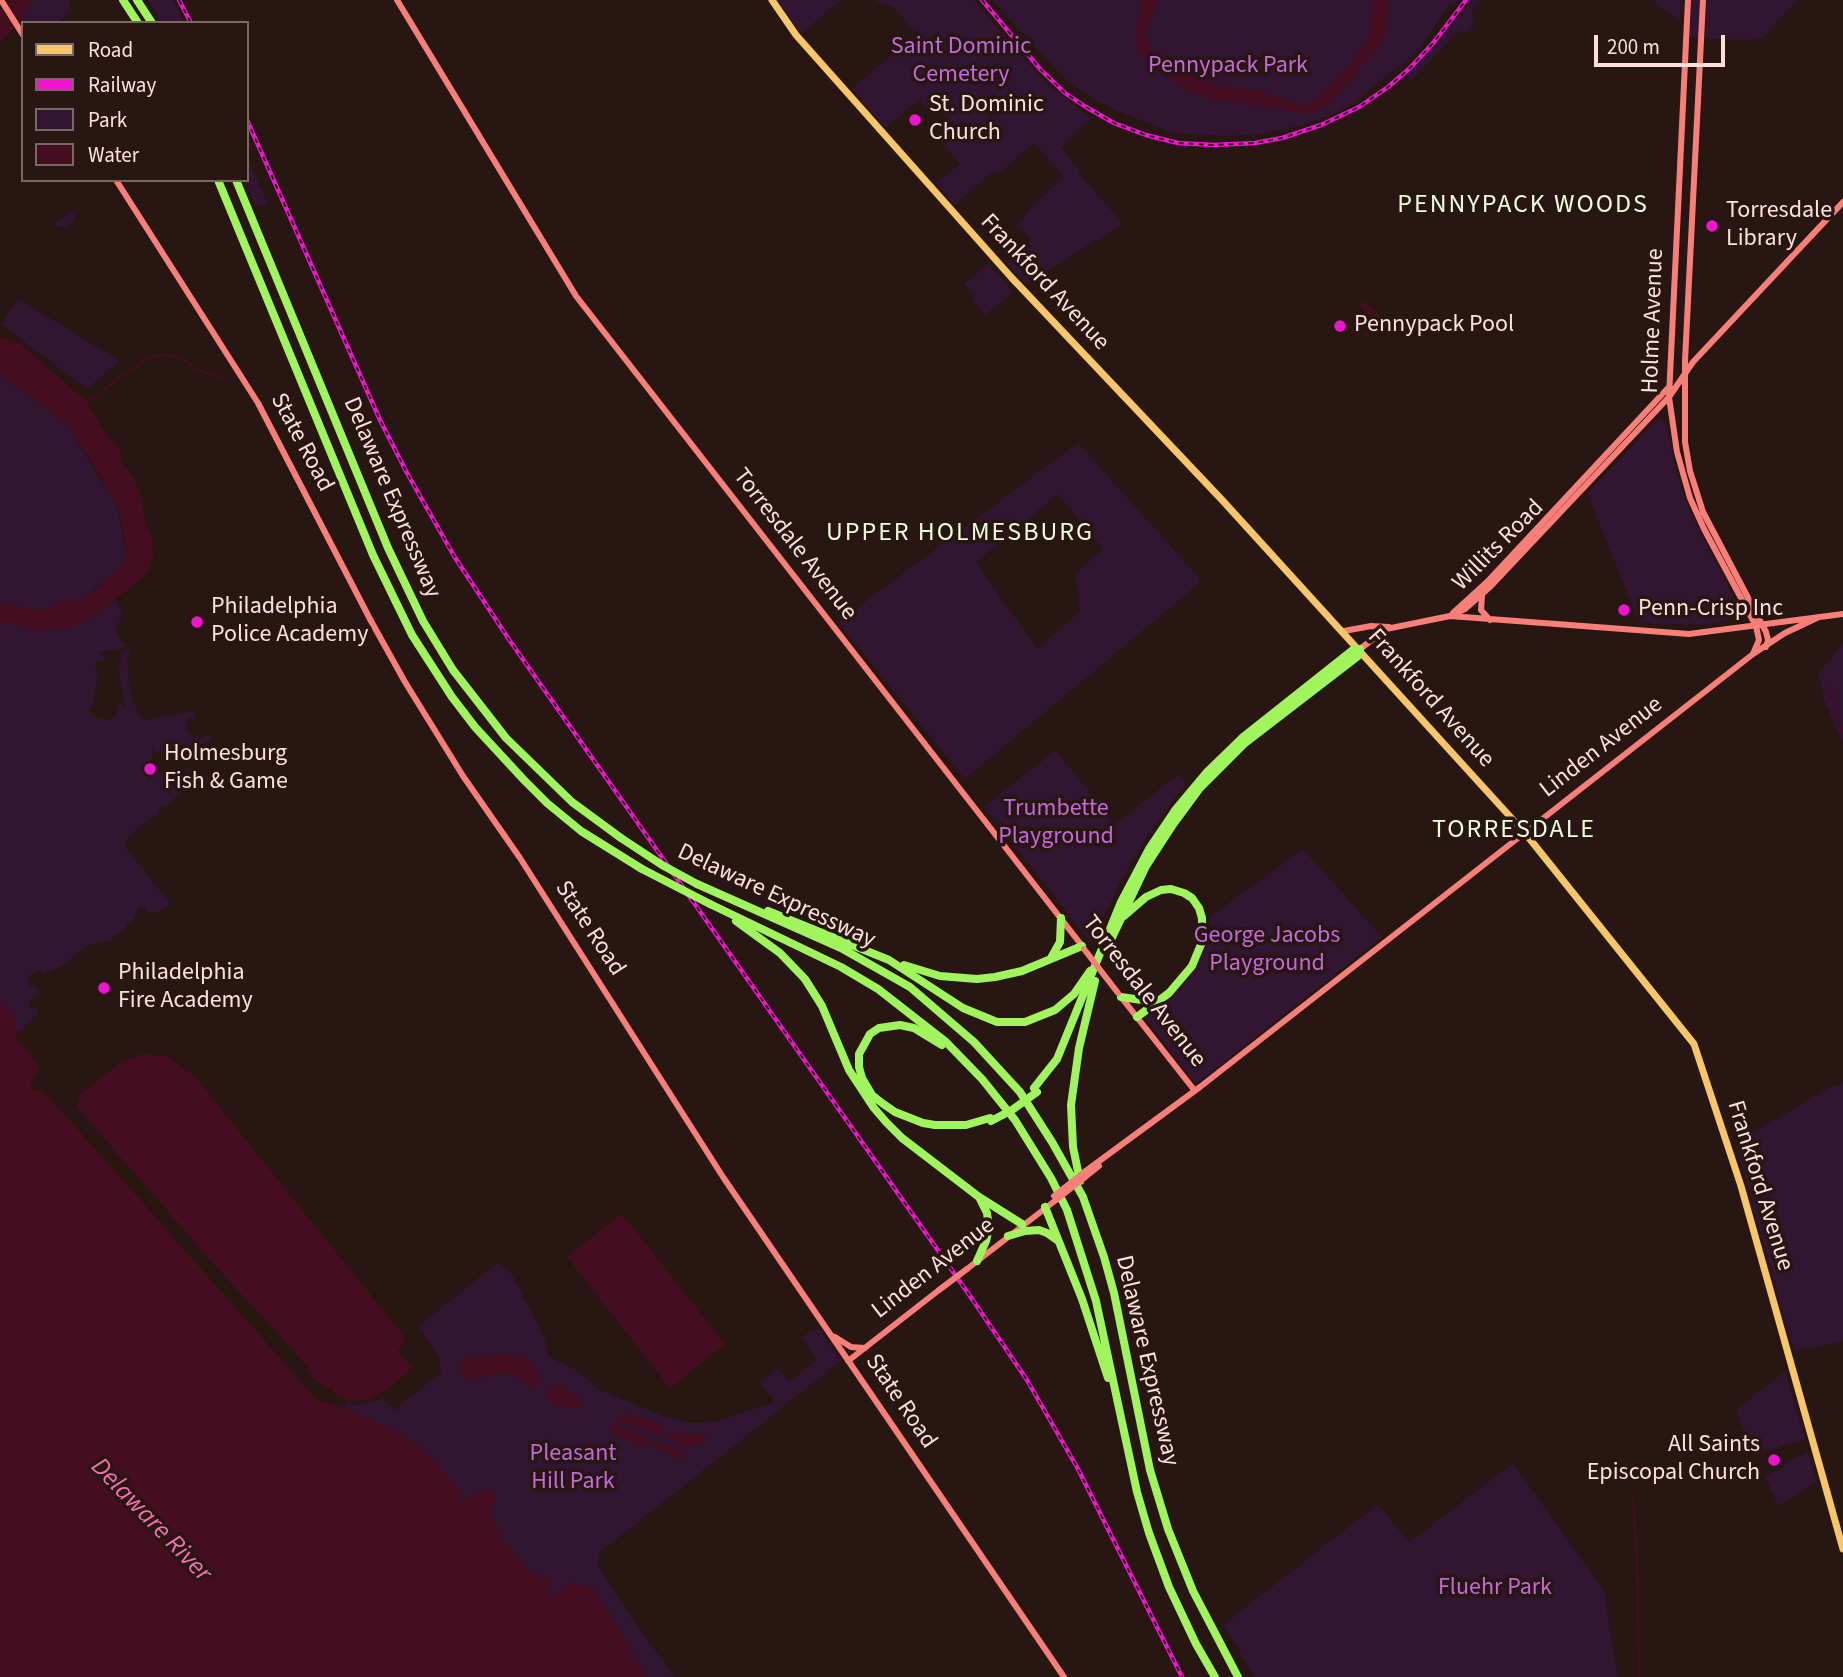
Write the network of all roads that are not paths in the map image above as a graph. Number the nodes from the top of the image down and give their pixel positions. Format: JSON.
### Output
{"nodes":[{"id":1,"x":1,"y":0,"type":"edge"},
{"id":2,"x":123,"y":0,"type":"edge"},
{"id":3,"x":137,"y":0,"type":"edge"},
{"id":4,"x":397,"y":0,"type":"edge"},
{"id":5,"x":772,"y":0,"type":"edge"},
{"id":6,"x":1688,"y":0,"type":"edge"},
{"id":7,"x":1703,"y":0,"type":"edge"},
{"id":8,"x":137,"y":21,"type":"edge"},
{"id":9,"x":151,"y":21,"type":"edge"},
{"id":10,"x":21,"y":31,"type":"edge"},
{"id":11,"x":117,"y":182,"type":"edge"},
{"id":12,"x":219,"y":182,"type":"edge"},
{"id":13,"x":237,"y":182,"type":"edge"},
{"id":14,"x":1679,"y":182,"type":"junction"},
{"id":15,"x":1694,"y":182,"type":"junction"},
{"id":16,"x":1843,"y":202,"type":"edge"},
{"id":17,"x":1685,"y":372,"type":"junction"},
{"id":18,"x":1669,"y":388,"type":"junction"},
{"id":19,"x":1669,"y":397,"type":"junction"},
{"id":20,"x":1482,"y":594,"type":"junction"},
{"id":21,"x":1843,"y":614,"type":"edge"},
{"id":22,"x":1450,"y":617,"type":"junction"},
{"id":23,"x":1819,"y":617,"type":"junction"},
{"id":24,"x":1490,"y":620,"type":"junction"},
{"id":25,"x":1759,"y":625,"type":"junction"},
{"id":26,"x":1394,"y":627,"type":"junction"},
{"id":27,"x":1344,"y":631,"type":"junction"},
{"id":28,"x":1360,"y":649,"type":"junction"},
{"id":29,"x":1765,"y":649,"type":"junction"},
{"id":30,"x":1754,"y":654,"type":"junction"},
{"id":31,"x":1525,"y":833,"type":"junction"},
{"id":32,"x":700,"y":885,"type":"junction"},
{"id":33,"x":713,"y":906,"type":"junction"},
{"id":34,"x":1061,"y":918,"type":"junction"},
{"id":35,"x":1119,"y":921,"type":"junction"},
{"id":36,"x":1104,"y":943,"type":"junction"},
{"id":37,"x":1083,"y":947,"type":"junction"},
{"id":38,"x":1050,"y":959,"type":"junction"},
{"id":39,"x":888,"y":960,"type":"junction"},
{"id":40,"x":1095,"y":981,"type":"junction"},
{"id":41,"x":1119,"y":995,"type":"junction"},
{"id":42,"x":1156,"y":1002,"type":"junction"},
{"id":43,"x":1137,"y":1017,"type":"junction"},
{"id":44,"x":964,"y":1059,"type":"junction"},
{"id":45,"x":859,"y":1087,"type":"junction"},
{"id":46,"x":1035,"y":1090,"type":"junction"},
{"id":47,"x":1195,"y":1091,"type":"junction"},
{"id":48,"x":991,"y":1119,"type":"junction"},
{"id":49,"x":979,"y":1197,"type":"junction"},
{"id":50,"x":1083,"y":1197,"type":"junction"},
{"id":51,"x":1045,"y":1207,"type":"junction"},
{"id":52,"x":1022,"y":1224,"type":"junction"},
{"id":53,"x":1007,"y":1236,"type":"junction"},
{"id":54,"x":1059,"y":1242,"type":"junction"},
{"id":55,"x":977,"y":1261,"type":"junction"},
{"id":56,"x":834,"y":1337,"type":"junction"},
{"id":57,"x":865,"y":1348,"type":"junction"},
{"id":58,"x":848,"y":1362,"type":"junction"},
{"id":59,"x":1123,"y":1427,"type":"junction"},
{"id":60,"x":1843,"y":1549,"type":"edge"},
{"id":61,"x":1064,"y":1677,"type":"edge"},
{"id":62,"x":1215,"y":1677,"type":"edge"},
{"id":63,"x":1238,"y":1677,"type":"edge"}],
"edges":[{"from":1,"to":10,"type":"main road"},
{"from":2,"to":8,"type":"highway"},
{"from":3,"to":9,"type":"highway"},
{"from":4,"to":34,"type":"main road","name":"Torresdale Avenue"},
{"from":5,"to":27,"type":"main road","name":"Frankford Avenue"},
{"from":6,"to":14,"type":"main road","name":"Holme Avenue"},
{"from":7,"to":15,"type":"main road","name":"Holme Avenue"},
{"from":11,"to":56,"type":"main road","name":"State Road"},
{"from":12,"to":33,"type":"highway","name":"Delaware Expressway","bridge":true},
{"from":13,"to":32,"type":"highway","name":"Delaware Expressway","bridge":true},
{"from":14,"to":15,"type":"main road"},
{"from":14,"to":18,"type":"main road","name":"Holme Avenue"},
{"from":15,"to":17,"type":"main road","name":"Holme Avenue"},
{"from":16,"to":17,"type":"main road","name":"Willits Road"},
{"from":17,"to":18,"type":"main road","name":"Willits Road"},
{"from":17,"to":19,"type":"main road","name":"Willits Road"},
{"from":17,"to":25,"type":"main road","name":"Holme Avenue"},
{"from":18,"to":19,"type":"main road","name":"Holme Avenue"},
{"from":18,"to":22,"type":"main road","name":"Willits Road"},
{"from":19,"to":20,"type":"main road","name":"Willits Road"},
{"from":19,"to":25,"type":"main road","name":"Holme Avenue"},
{"from":20,"to":22,"type":"main road","name":"Willits Road"},
{"from":20,"to":24,"type":"main road"},
{"from":21,"to":23,"type":"main road"},
{"from":22,"to":24,"type":"main road"},
{"from":22,"to":26,"type":"main road"},
{"from":23,"to":25,"type":"main road"},
{"from":23,"to":29,"type":"main road","name":"Linden Avenue"},
{"from":24,"to":25,"type":"main road"},
{"from":25,"to":29,"type":"main road"},
{"from":25,"to":30,"type":"main road"},
{"from":26,"to":27,"type":"main road"},
{"from":26,"to":28,"type":"main road"},
{"from":27,"to":28,"type":"main road","name":"Frankford Avenue"},
{"from":28,"to":31,"type":"main road","name":"Frankford Avenue"},
{"from":28,"to":35,"type":"highway"},
{"from":28,"to":36,"type":"highway"},
{"from":29,"to":30,"type":"main road","name":"Linden Avenue"},
{"from":30,"to":31,"type":"main road","name":"Linden Avenue"},
{"from":31,"to":47,"type":"main road","name":"Linden Avenue"},
{"from":31,"to":60,"type":"main road","name":"Frankford Avenue"},
{"from":32,"to":39,"type":"highway"},
{"from":32,"to":50,"type":"highway","name":"Delaware Expressway"},
{"from":33,"to":44,"type":"highway","name":"Delaware Expressway"},
{"from":33,"to":45,"type":"highway"},
{"from":34,"to":37,"type":"main road","name":"Torresdale Avenue"},
{"from":34,"to":38,"type":"highway"},
{"from":35,"to":40,"type":"highway"},
{"from":35,"to":42,"type":"highway"},
{"from":36,"to":39,"type":"highway"},
{"from":36,"to":46,"type":"highway"},
{"from":37,"to":38,"type":"highway"},
{"from":37,"to":41,"type":"main road","name":"Torresdale Avenue","bridge":true},
{"from":38,"to":39,"type":"highway"},
{"from":40,"to":46,"type":"highway"},
{"from":40,"to":50,"type":"highway"},
{"from":41,"to":42,"type":"highway"},
{"from":41,"to":43,"type":"main road","name":"Torresdale Avenue"},
{"from":42,"to":43,"type":"highway"},
{"from":43,"to":47,"type":"main road","name":"Torresdale Avenue"},
{"from":44,"to":48,"type":"highway"},
{"from":44,"to":59,"type":"highway","name":"Delaware Expressway"},
{"from":45,"to":48,"type":"highway"},
{"from":45,"to":49,"type":"highway"},
{"from":46,"to":48,"type":"highway","bridge":true},
{"from":47,"to":51,"type":"main road","name":"Linden Avenue","bridge":true},
{"from":49,"to":52,"type":"highway"},
{"from":49,"to":55,"type":"highway"},
{"from":50,"to":63,"type":"highway","name":"Delaware Expressway"},
{"from":51,"to":52,"type":"main road","name":"Linden Avenue"},
{"from":51,"to":54,"type":"highway"},
{"from":52,"to":53,"type":"main road","name":"Linden Avenue"},
{"from":53,"to":54,"type":"highway"},
{"from":53,"to":55,"type":"main road","name":"Linden Avenue"},
{"from":54,"to":59,"type":"highway"},
{"from":55,"to":57,"type":"main road","name":"Linden Avenue","bridge":true},
{"from":56,"to":57,"type":"main road"},
{"from":56,"to":58,"type":"main road","name":"State Road"},
{"from":57,"to":58,"type":"main road","name":"Linden Avenue"},
{"from":58,"to":61,"type":"main road","name":"State Road"},
{"from":59,"to":62,"type":"highway","name":"Delaware Expressway"}]}
